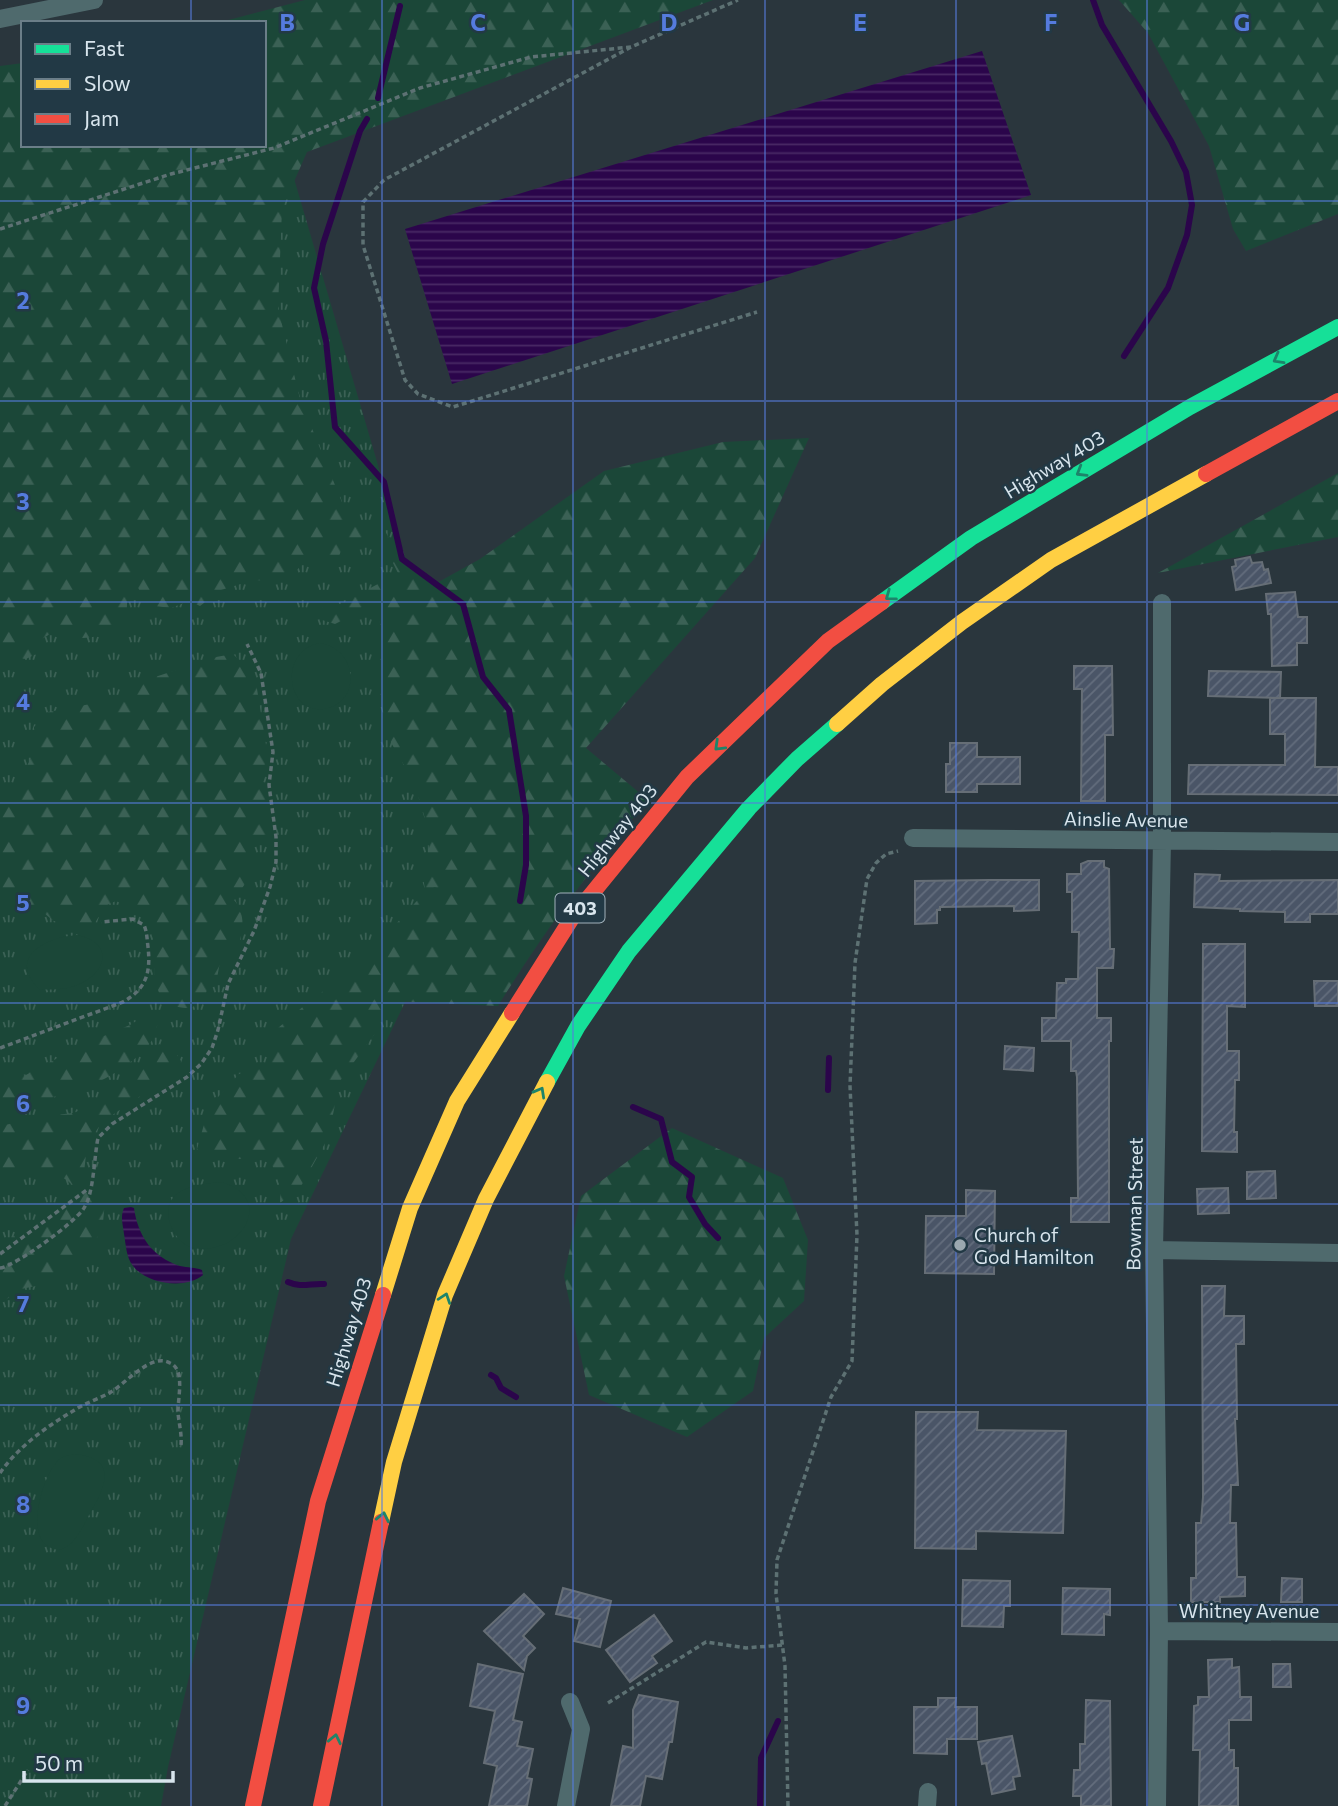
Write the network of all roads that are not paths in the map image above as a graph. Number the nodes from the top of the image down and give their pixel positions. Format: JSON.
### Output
{"nodes":[{"id":1,"x":94,"y":0,"type":"edge"},
{"id":2,"x":0,"y":19,"type":"edge"},
{"id":3,"x":1338,"y":327,"type":"edge"},
{"id":4,"x":1338,"y":401,"type":"edge"},
{"id":5,"x":1162,"y":603,"type":"dead end"},
{"id":6,"x":913,"y":838,"type":"dead end"},
{"id":7,"x":1162,"y":841,"type":"junction"},
{"id":8,"x":1338,"y":842,"type":"edge"},
{"id":9,"x":1154,"y":1250,"type":"junction"},
{"id":10,"x":1338,"y":1253,"type":"edge"},
{"id":11,"x":1159,"y":1631,"type":"junction"},
{"id":12,"x":1338,"y":1632,"type":"edge"},
{"id":13,"x":570,"y":1702,"type":"dead end"},
{"id":14,"x":253,"y":1806,"type":"edge"},
{"id":15,"x":321,"y":1806,"type":"edge"},
{"id":16,"x":566,"y":1806,"type":"edge"},
{"id":17,"x":1157,"y":1806,"type":"edge"}],
"edges":[{"from":1,"to":2,"type":"street"},
{"from":3,"to":14,"type":"highway","name":"Highway 403","number":"403","one_way":true},
{"from":15,"to":4,"type":"highway","one_way":true},
{"from":5,"to":7,"type":"street","name":"Bowman Street"},
{"from":6,"to":7,"type":"street","name":"Ainslie Avenue"},
{"from":7,"to":8,"type":"street","name":"Ainslie Avenue"},
{"from":7,"to":9,"type":"street","name":"Bowman Street"},
{"from":9,"to":10,"type":"street"},
{"from":9,"to":11,"type":"street","name":"Bowman Street"},
{"from":11,"to":12,"type":"street","name":"Whitney Avenue"},
{"from":11,"to":17,"type":"street","name":"Bowman Street"},
{"from":13,"to":16,"type":"street"}]}
